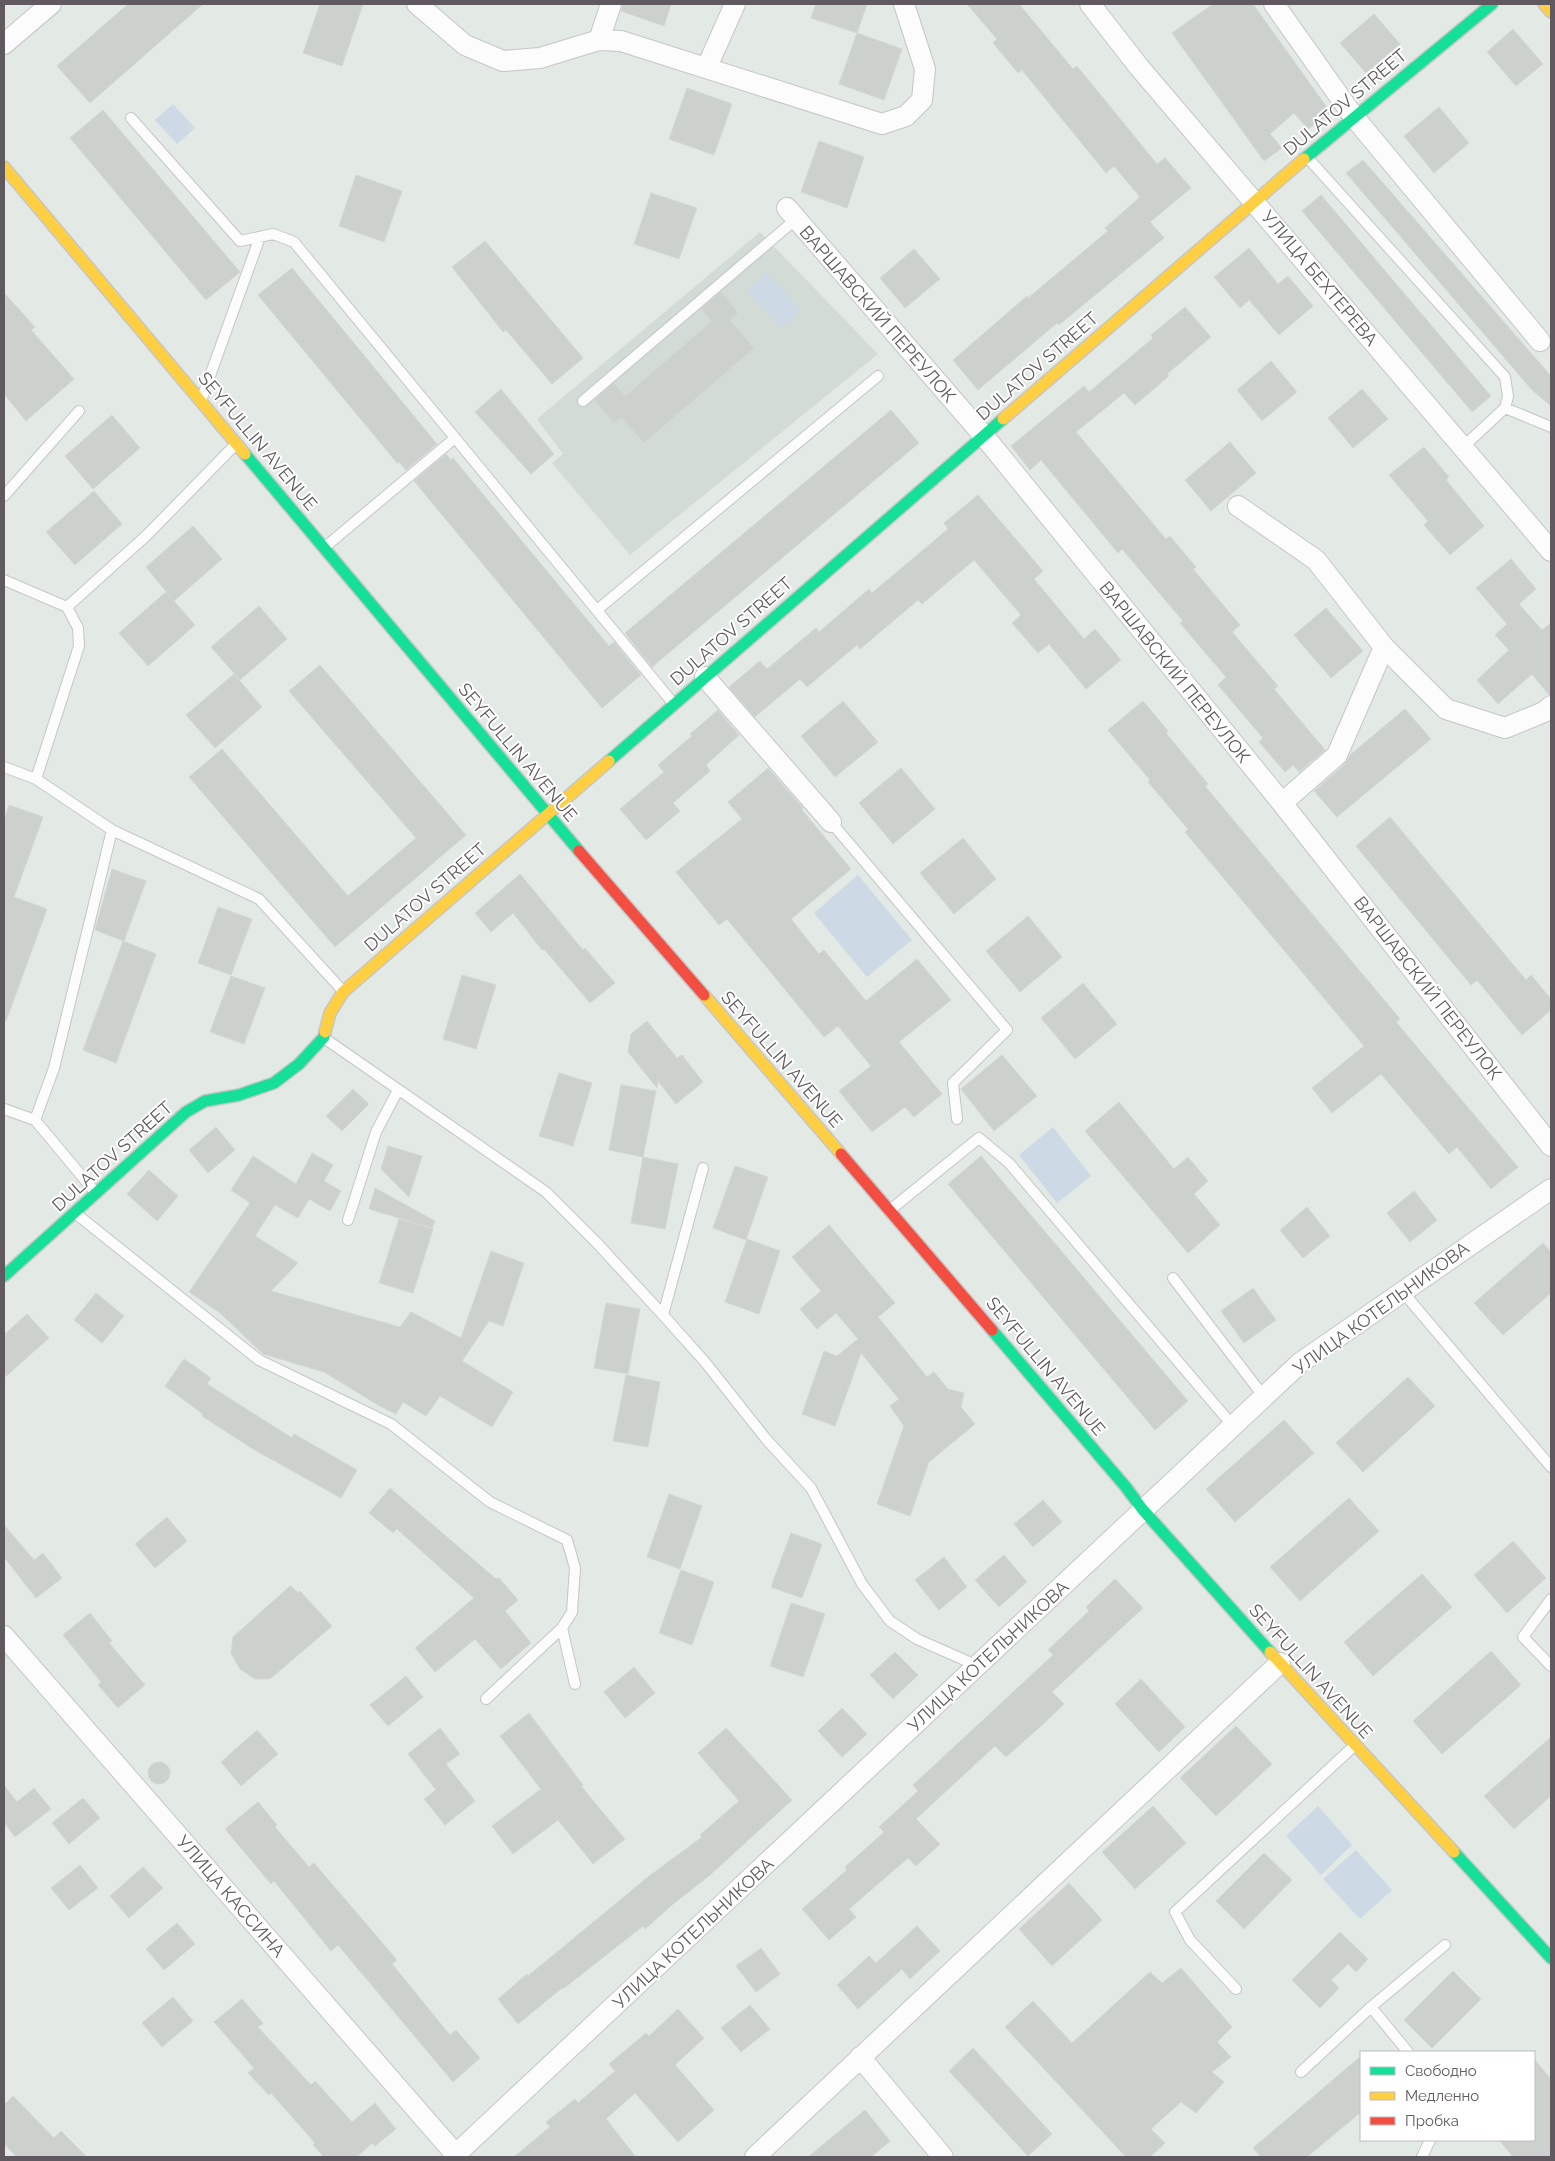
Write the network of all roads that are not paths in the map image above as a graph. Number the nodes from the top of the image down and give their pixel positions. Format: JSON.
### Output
{"nodes":[{"id":1,"x":51,"y":4,"type":"edge"},
{"id":2,"x":417,"y":4,"type":"edge"},
{"id":3,"x":611,"y":4,"type":"edge"},
{"id":4,"x":735,"y":4,"type":"edge"},
{"id":5,"x":904,"y":4,"type":"edge"},
{"id":6,"x":1090,"y":4,"type":"edge"},
{"id":7,"x":1274,"y":4,"type":"edge"},
{"id":8,"x":1492,"y":4,"type":"edge"},
{"id":9,"x":1544,"y":4,"type":"edge"},
{"id":10,"x":1551,"y":12,"type":"edge"},
{"id":11,"x":598,"y":40,"type":"junction"},
{"id":12,"x":4,"y":44,"type":"edge"},
{"id":13,"x":707,"y":67,"type":"junction"},
{"id":14,"x":1354,"y":117,"type":"junction"},
{"id":15,"x":131,"y":118,"type":"dead end"},
{"id":16,"x":1307,"y":157,"type":"junction"},
{"id":17,"x":4,"y":167,"type":"edge"},
{"id":18,"x":1254,"y":201,"type":"junction"},
{"id":19,"x":791,"y":213,"type":"joint"},
{"id":20,"x":260,"y":237,"type":"junction"},
{"id":21,"x":1540,"y":341,"type":"dead end"},
{"id":22,"x":878,"y":376,"type":"dead end"},
{"id":23,"x":200,"y":401,"type":"junction"},
{"id":24,"x":583,"y":401,"type":"dead end"},
{"id":25,"x":1505,"y":408,"type":"junction"},
{"id":26,"x":79,"y":412,"type":"dead end"},
{"id":27,"x":1551,"y":427,"type":"edge"},
{"id":28,"x":984,"y":436,"type":"junction"},
{"id":29,"x":455,"y":438,"type":"junction"},
{"id":30,"x":237,"y":444,"type":"junction"},
{"id":31,"x":1463,"y":447,"type":"junction"},
{"id":32,"x":4,"y":496,"type":"edge"},
{"id":33,"x":1238,"y":506,"type":"dead end"},
{"id":34,"x":325,"y":547,"type":"junction"},
{"id":35,"x":1551,"y":551,"type":"edge"},
{"id":36,"x":4,"y":580,"type":"edge"},
{"id":37,"x":67,"y":607,"type":"junction"},
{"id":38,"x":597,"y":610,"type":"junction"},
{"id":39,"x":1384,"y":647,"type":"junction"},
{"id":40,"x":705,"y":677,"type":"junction"},
{"id":41,"x":673,"y":704,"type":"junction"},
{"id":42,"x":1551,"y":706,"type":"edge"},
{"id":43,"x":4,"y":767,"type":"edge"},
{"id":44,"x":36,"y":780,"type":"junction"},
{"id":45,"x":1282,"y":803,"type":"junction"},
{"id":46,"x":547,"y":814,"type":"junction"},
{"id":47,"x":832,"y":822,"type":"joint"},
{"id":48,"x":112,"y":830,"type":"junction"},
{"id":49,"x":343,"y":992,"type":"junction"},
{"id":50,"x":324,"y":1038,"type":"junction"},
{"id":51,"x":398,"y":1090,"type":"junction"},
{"id":52,"x":4,"y":1109,"type":"edge"},
{"id":53,"x":957,"y":1119,"type":"dead end"},
{"id":54,"x":35,"y":1120,"type":"junction"},
{"id":55,"x":1551,"y":1146,"type":"edge"},
{"id":56,"x":703,"y":1168,"type":"dead end"},
{"id":57,"x":1551,"y":1189,"type":"edge"},
{"id":58,"x":96,"y":1193,"type":"junction"},
{"id":59,"x":890,"y":1210,"type":"junction"},
{"id":60,"x":74,"y":1212,"type":"junction"},
{"id":61,"x":348,"y":1220,"type":"dead end"},
{"id":62,"x":4,"y":1276,"type":"edge"},
{"id":63,"x":1173,"y":1278,"type":"dead end"},
{"id":64,"x":1402,"y":1291,"type":"junction"},
{"id":65,"x":663,"y":1315,"type":"junction"},
{"id":66,"x":1264,"y":1397,"type":"junction"},
{"id":67,"x":1233,"y":1426,"type":"junction"},
{"id":68,"x":1551,"y":1467,"type":"edge"},
{"id":69,"x":1143,"y":1510,"type":"junction"},
{"id":70,"x":1551,"y":1598,"type":"edge"},
{"id":71,"x":562,"y":1628,"type":"junction"},
{"id":72,"x":4,"y":1636,"type":"edge"},
{"id":73,"x":1280,"y":1663,"type":"junction"},
{"id":74,"x":978,"y":1666,"type":"junction"},
{"id":75,"x":1551,"y":1666,"type":"edge"},
{"id":76,"x":575,"y":1684,"type":"dead end"},
{"id":77,"x":486,"y":1699,"type":"dead end"},
{"id":78,"x":1355,"y":1745,"type":"junction"},
{"id":79,"x":1445,"y":1945,"type":"dead end"},
{"id":80,"x":1551,"y":1958,"type":"edge"},
{"id":81,"x":1236,"y":1989,"type":"dead end"},
{"id":82,"x":1371,"y":2007,"type":"junction"},
{"id":83,"x":1407,"y":2051,"type":"edge"},
{"id":84,"x":860,"y":2057,"type":"junction"},
{"id":85,"x":1301,"y":2072,"type":"dead end"},
{"id":86,"x":1430,"y":2141,"type":"edge"},
{"id":87,"x":456,"y":2156,"type":"edge"},
{"id":88,"x":755,"y":2157,"type":"edge"},
{"id":89,"x":943,"y":2157,"type":"edge"},
{"id":90,"x":1422,"y":2157,"type":"edge"}],
"edges":[{"from":1,"to":12,"type":"street"},
{"from":2,"to":11,"type":"street"},
{"from":3,"to":11,"type":"street"},
{"from":4,"to":13,"type":"street"},
{"from":5,"to":13,"type":"street"},
{"from":6,"to":18,"type":"street","name":"УЛИЦА БЕХТЕРЕВА"},
{"from":7,"to":14,"type":"street"},
{"from":8,"to":14,"type":"main road","name":"DULATOV STREET"},
{"from":9,"to":10,"type":"main road"},
{"from":11,"to":13,"type":"street"},
{"from":14,"to":16,"type":"main road","name":"DULATOV STREET"},
{"from":14,"to":21,"type":"street"},
{"from":15,"to":20,"type":"lane"},
{"from":16,"to":18,"type":"main road","name":"DULATOV STREET"},
{"from":16,"to":25,"type":"lane"},
{"from":17,"to":23,"type":"main road","name":"SEYFULLIN AVENUE"},
{"from":18,"to":28,"type":"main road","name":"DULATOV STREET"},
{"from":18,"to":31,"type":"street","name":"УЛИЦА БЕХТЕРЕВА"},
{"from":19,"to":24,"type":"lane"},
{"from":19,"to":28,"type":"street","name":"ВАРШАВСКИЙ ПЕРЕУЛОК"},
{"from":20,"to":23,"type":"lane"},
{"from":20,"to":29,"type":"lane"},
{"from":22,"to":38,"type":"lane"},
{"from":23,"to":30,"type":"main road","name":"SEYFULLIN AVENUE"},
{"from":25,"to":27,"type":"lane"},
{"from":25,"to":31,"type":"lane"},
{"from":26,"to":32,"type":"lane"},
{"from":28,"to":40,"type":"main road","name":"DULATOV STREET"},
{"from":28,"to":45,"type":"street","name":"ВАРШАВСКИЙ ПЕРЕУЛОК"},
{"from":29,"to":34,"type":"lane"},
{"from":29,"to":38,"type":"lane"},
{"from":30,"to":34,"type":"main road","name":"SEYFULLIN AVENUE"},
{"from":30,"to":37,"type":"lane"},
{"from":31,"to":35,"type":"street","name":"УЛИЦА БЕХТЕРЕВА"},
{"from":33,"to":39,"type":"street"},
{"from":34,"to":46,"type":"main road","name":"SEYFULLIN AVENUE"},
{"from":36,"to":37,"type":"lane"},
{"from":37,"to":44,"type":"lane"},
{"from":38,"to":41,"type":"lane"},
{"from":39,"to":42,"type":"street"},
{"from":39,"to":45,"type":"street"},
{"from":40,"to":41,"type":"main road","name":"DULATOV STREET"},
{"from":40,"to":47,"type":"street"},
{"from":41,"to":46,"type":"main road","name":"DULATOV STREET"},
{"from":43,"to":44,"type":"lane"},
{"from":44,"to":48,"type":"lane"},
{"from":45,"to":55,"type":"street","name":"ВАРШАВСКИЙ ПЕРЕУЛОК"},
{"from":46,"to":49,"type":"main road","name":"DULATOV STREET"},
{"from":46,"to":59,"type":"main road","name":"SEYFULLIN AVENUE"},
{"from":47,"to":53,"type":"lane"},
{"from":48,"to":49,"type":"lane"},
{"from":48,"to":54,"type":"lane"},
{"from":49,"to":50,"type":"main road","name":"DULATOV STREET"},
{"from":50,"to":51,"type":"lane"},
{"from":50,"to":58,"type":"main road","name":"DULATOV STREET"},
{"from":51,"to":61,"type":"lane"},
{"from":51,"to":65,"type":"lane"},
{"from":52,"to":54,"type":"lane"},
{"from":54,"to":58,"type":"lane"},
{"from":56,"to":65,"type":"lane"},
{"from":57,"to":64,"type":"street","name":"УЛИЦА КОТЕЛЬНИКОВА"},
{"from":58,"to":60,"type":"main road","name":"DULATOV STREET"},
{"from":59,"to":67,"type":"lane"},
{"from":59,"to":69,"type":"main road","name":"SEYFULLIN AVENUE"},
{"from":60,"to":62,"type":"main road","name":"DULATOV STREET"},
{"from":60,"to":71,"type":"lane"},
{"from":63,"to":66,"type":"lane"},
{"from":64,"to":66,"type":"street","name":"УЛИЦА КОТЕЛЬНИКОВА"},
{"from":64,"to":68,"type":"lane"},
{"from":65,"to":74,"type":"lane"},
{"from":66,"to":67,"type":"street","name":"УЛИЦА КОТЕЛЬНИКОВА"},
{"from":67,"to":69,"type":"street","name":"УЛИЦА КОТЕЛЬНИКОВА"},
{"from":69,"to":73,"type":"main road","name":"SEYFULLIN AVENUE"},
{"from":69,"to":74,"type":"street","name":"УЛИЦА КОТЕЛЬНИКОВА"},
{"from":70,"to":75,"type":"lane"},
{"from":71,"to":76,"type":"lane"},
{"from":71,"to":77,"type":"lane"},
{"from":72,"to":87,"type":"street","name":"УЛИЦА КАССИНА"},
{"from":73,"to":78,"type":"main road","name":"SEYFULLIN AVENUE"},
{"from":73,"to":84,"type":"street"},
{"from":74,"to":87,"type":"street","name":"УЛИЦА КОТЕЛЬНИКОВА"},
{"from":78,"to":80,"type":"main road","name":"SEYFULLIN AVENUE"},
{"from":78,"to":81,"type":"lane"},
{"from":79,"to":82,"type":"lane"},
{"from":82,"to":83,"type":"lane"},
{"from":82,"to":85,"type":"lane"},
{"from":84,"to":88,"type":"street"},
{"from":84,"to":89,"type":"street"},
{"from":86,"to":90,"type":"lane"}]}
